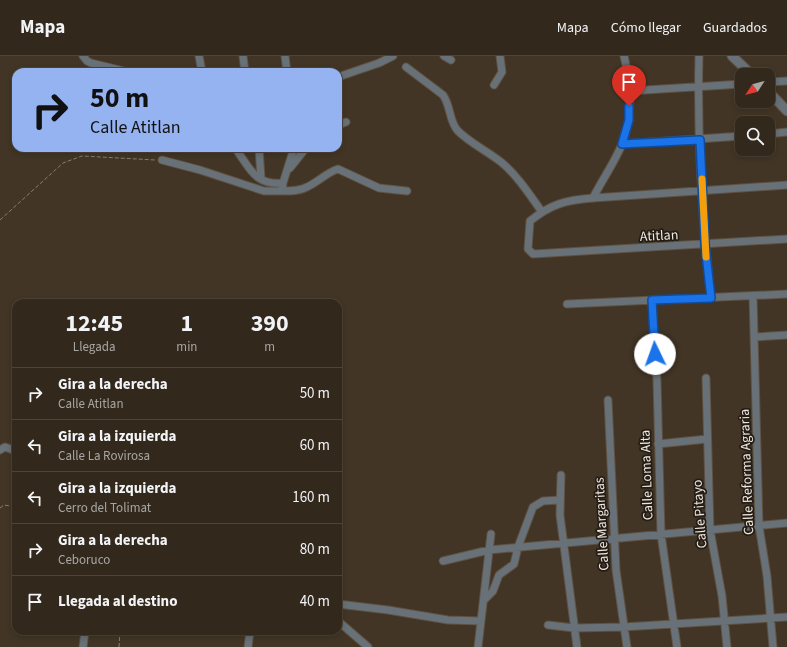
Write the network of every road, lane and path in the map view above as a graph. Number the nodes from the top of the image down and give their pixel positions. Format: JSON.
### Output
{"nodes":[{"id":1,"x":83,"y":56,"type":"edge"},
{"id":2,"x":199,"y":56,"type":"edge"},
{"id":3,"x":243,"y":56,"type":"edge"},
{"id":4,"x":285,"y":56,"type":"edge"},
{"id":5,"x":393,"y":56,"type":"edge"},
{"id":6,"x":444,"y":56,"type":"edge"},
{"id":7,"x":500,"y":56,"type":"edge"},
{"id":8,"x":624,"y":56,"type":"edge"},
{"id":9,"x":699,"y":56,"type":"edge"},
{"id":10,"x":732,"y":56,"type":"edge"},
{"id":11,"x":451,"y":60,"type":"dead end"},
{"id":12,"x":406,"y":67,"type":"dead end"},
{"id":13,"x":112,"y":68,"type":"edge"},
{"id":14,"x":201,"y":68,"type":"edge"},
{"id":15,"x":244,"y":68,"type":"edge"},
{"id":16,"x":286,"y":68,"type":"edge"},
{"id":17,"x":745,"y":68,"type":"edge"},
{"id":18,"x":342,"y":75,"type":"edge"},
{"id":19,"x":787,"y":81,"type":"edge"},
{"id":20,"x":775,"y":82,"type":"edge"},
{"id":21,"x":735,"y":84,"type":"edge"},
{"id":22,"x":494,"y":85,"type":"dead end"},
{"id":23,"x":698,"y":87,"type":"junction"},
{"id":24,"x":629,"y":91,"type":"junction"},
{"id":25,"x":775,"y":98,"type":"edge"},
{"id":26,"x":787,"y":111,"type":"edge"},
{"id":27,"x":346,"y":122,"type":"dead end"},
{"id":28,"x":342,"y":124,"type":"edge"},
{"id":29,"x":787,"y":132,"type":"edge"},
{"id":30,"x":775,"y":133,"type":"edge"},
{"id":31,"x":735,"y":137,"type":"edge"},
{"id":32,"x":700,"y":140,"type":"junction"},
{"id":33,"x":622,"y":144,"type":"junction"},
{"id":34,"x":237,"y":152,"type":"edge"},
{"id":35,"x":259,"y":152,"type":"edge"},
{"id":36,"x":293,"y":152,"type":"edge"},
{"id":37,"x":303,"y":152,"type":"edge"},
{"id":38,"x":162,"y":160,"type":"joint"},
{"id":39,"x":288,"y":172,"type":"junction"},
{"id":40,"x":261,"y":178,"type":"junction"},
{"id":41,"x":283,"y":183,"type":"junction"},
{"id":42,"x":787,"y":185,"type":"edge"},
{"id":43,"x":282,"y":191,"type":"junction"},
{"id":44,"x":407,"y":191,"type":"dead end"},
{"id":45,"x":703,"y":191,"type":"junction"},
{"id":46,"x":593,"y":198,"type":"junction"},
{"id":47,"x":542,"y":212,"type":"junction"},
{"id":48,"x":0,"y":220,"type":"edge"},
{"id":49,"x":787,"y":239,"type":"edge"},
{"id":50,"x":705,"y":245,"type":"junction"},
{"id":51,"x":787,"y":294,"type":"edge"},
{"id":52,"x":753,"y":296,"type":"junction"},
{"id":53,"x":711,"y":298,"type":"junction"},
{"id":54,"x":652,"y":300,"type":"junction"},
{"id":55,"x":567,"y":304,"type":"dead end"},
{"id":56,"x":787,"y":335,"type":"edge"},
{"id":57,"x":755,"y":337,"type":"junction"},
{"id":58,"x":706,"y":378,"type":"dead end"},
{"id":59,"x":608,"y":400,"type":"dead end"},
{"id":60,"x":707,"y":439,"type":"junction"},
{"id":61,"x":658,"y":444,"type":"junction"},
{"id":62,"x":0,"y":450,"type":"edge"},
{"id":63,"x":12,"y":450,"type":"edge"},
{"id":64,"x":561,"y":475,"type":"dead end"},
{"id":65,"x":560,"y":500,"type":"junction"},
{"id":66,"x":12,"y":506,"type":"edge"},
{"id":67,"x":0,"y":508,"type":"edge"},
{"id":68,"x":787,"y":523,"type":"edge"},
{"id":69,"x":760,"y":526,"type":"junction"},
{"id":70,"x":710,"y":530,"type":"junction"},
{"id":71,"x":491,"y":534,"type":"dead end"},
{"id":72,"x":661,"y":534,"type":"junction"},
{"id":73,"x":614,"y":538,"type":"junction"},
{"id":74,"x":563,"y":543,"type":"junction"},
{"id":75,"x":518,"y":547,"type":"junction"},
{"id":76,"x":489,"y":550,"type":"junction"},
{"id":77,"x":443,"y":561,"type":"dead end"},
{"id":78,"x":484,"y":600,"type":"junction"},
{"id":79,"x":342,"y":604,"type":"edge"},
{"id":80,"x":787,"y":617,"type":"edge"},
{"id":81,"x":772,"y":618,"type":"junction"},
{"id":82,"x":481,"y":621,"type":"junction"},
{"id":83,"x":724,"y":622,"type":"junction"},
{"id":84,"x":342,"y":624,"type":"edge"},
{"id":85,"x":548,"y":625,"type":"dead end"},
{"id":86,"x":674,"y":625,"type":"junction"},
{"id":87,"x":623,"y":627,"type":"junction"},
{"id":88,"x":574,"y":628,"type":"junction"},
{"id":89,"x":84,"y":635,"type":"edge"},
{"id":90,"x":120,"y":635,"type":"edge"},
{"id":91,"x":250,"y":635,"type":"edge"},
{"id":92,"x":83,"y":647,"type":"edge"},
{"id":93,"x":119,"y":647,"type":"edge"},
{"id":94,"x":248,"y":647,"type":"edge"},
{"id":95,"x":368,"y":647,"type":"edge"},
{"id":96,"x":478,"y":647,"type":"edge"},
{"id":97,"x":577,"y":647,"type":"edge"},
{"id":98,"x":627,"y":647,"type":"edge"},
{"id":99,"x":677,"y":647,"type":"edge"},
{"id":100,"x":726,"y":647,"type":"edge"},
{"id":101,"x":773,"y":647,"type":"edge"}],
"edges":[{"from":1,"to":13,"type":"street"},
{"from":2,"to":14,"type":"street"},
{"from":3,"to":15,"type":"street"},
{"from":4,"to":16,"type":"street"},
{"from":5,"to":18,"type":"street"},
{"from":6,"to":11,"type":"street"},
{"from":7,"to":22,"type":"street"},
{"from":8,"to":24,"type":"street"},
{"from":9,"to":23,"type":"street"},
{"from":10,"to":17,"type":"street"},
{"from":12,"to":47,"type":"street"},
{"from":19,"to":20,"type":"street"},
{"from":21,"to":23,"type":"street"},
{"from":23,"to":24,"type":"street"},
{"from":23,"to":32,"type":"street"},
{"from":24,"to":33,"type":"street"},
{"from":25,"to":26,"type":"street"},
{"from":27,"to":28,"type":"street"},
{"from":29,"to":30,"type":"street"},
{"from":31,"to":32,"type":"street"},
{"from":32,"to":33,"type":"street"},
{"from":32,"to":45,"type":"street"},
{"from":33,"to":46,"type":"street"},
{"from":34,"to":40,"type":"street"},
{"from":35,"to":40,"type":"street"},
{"from":36,"to":39,"type":"street"},
{"from":37,"to":39,"type":"street"},
{"from":38,"to":43,"type":"street"},
{"from":38,"to":48,"type":"path"},
{"from":39,"to":41,"type":"street"},
{"from":40,"to":41,"type":"street"},
{"from":41,"to":43,"type":"street"},
{"from":42,"to":45,"type":"street"},
{"from":43,"to":44,"type":"street"},
{"from":45,"to":46,"type":"street"},
{"from":45,"to":50,"type":"street"},
{"from":46,"to":47,"type":"street"},
{"from":47,"to":50,"type":"street","name":"Atitlan"},
{"from":49,"to":50,"type":"street","name":"Atitlan"},
{"from":50,"to":53,"type":"street"},
{"from":51,"to":52,"type":"street"},
{"from":52,"to":53,"type":"street"},
{"from":52,"to":57,"type":"street","name":"Calle Reforma Agraria"},
{"from":53,"to":54,"type":"street"},
{"from":54,"to":55,"type":"street"},
{"from":54,"to":61,"type":"street","name":"Calle Loma Alta"},
{"from":56,"to":57,"type":"street"},
{"from":57,"to":69,"type":"street","name":"Calle Reforma Agraria"},
{"from":58,"to":60,"type":"street","name":"Calle Pitayo"},
{"from":59,"to":73,"type":"street","name":"Calle Margaritas"},
{"from":60,"to":61,"type":"street"},
{"from":60,"to":70,"type":"street","name":"Calle Pitayo"},
{"from":61,"to":72,"type":"street","name":"Calle Loma Alta"},
{"from":62,"to":63,"type":"street"},
{"from":64,"to":65,"type":"street"},
{"from":65,"to":74,"type":"street"},
{"from":65,"to":75,"type":"street"},
{"from":66,"to":67,"type":"path"},
{"from":68,"to":69,"type":"street"},
{"from":69,"to":70,"type":"street"},
{"from":69,"to":81,"type":"street","name":"Calle Reforma Agraria"},
{"from":70,"to":72,"type":"street"},
{"from":70,"to":83,"type":"street","name":"Calle Pitayo"},
{"from":71,"to":76,"type":"street"},
{"from":72,"to":73,"type":"street"},
{"from":72,"to":86,"type":"street","name":"Calle Loma Alta"},
{"from":73,"to":74,"type":"street"},
{"from":73,"to":87,"type":"street","name":"Calle Margaritas"},
{"from":74,"to":75,"type":"street"},
{"from":74,"to":88,"type":"street"},
{"from":75,"to":76,"type":"street"},
{"from":75,"to":78,"type":"street"},
{"from":76,"to":77,"type":"street"},
{"from":76,"to":78,"type":"street"},
{"from":78,"to":82,"type":"street"},
{"from":79,"to":82,"type":"street"},
{"from":80,"to":81,"type":"street"},
{"from":81,"to":83,"type":"street"},
{"from":81,"to":101,"type":"street","name":"Calle Reforma Agraria"},
{"from":82,"to":96,"type":"street"},
{"from":83,"to":86,"type":"street"},
{"from":83,"to":100,"type":"street","name":"Calle Pitayo"},
{"from":84,"to":95,"type":"street"},
{"from":85,"to":88,"type":"street"},
{"from":86,"to":87,"type":"street"},
{"from":86,"to":99,"type":"street","name":"Calle Loma Alta"},
{"from":87,"to":88,"type":"street"},
{"from":87,"to":98,"type":"street","name":"Calle Margaritas"},
{"from":88,"to":97,"type":"street"},
{"from":89,"to":92,"type":"street"},
{"from":90,"to":93,"type":"path"},
{"from":91,"to":94,"type":"street"}]}
